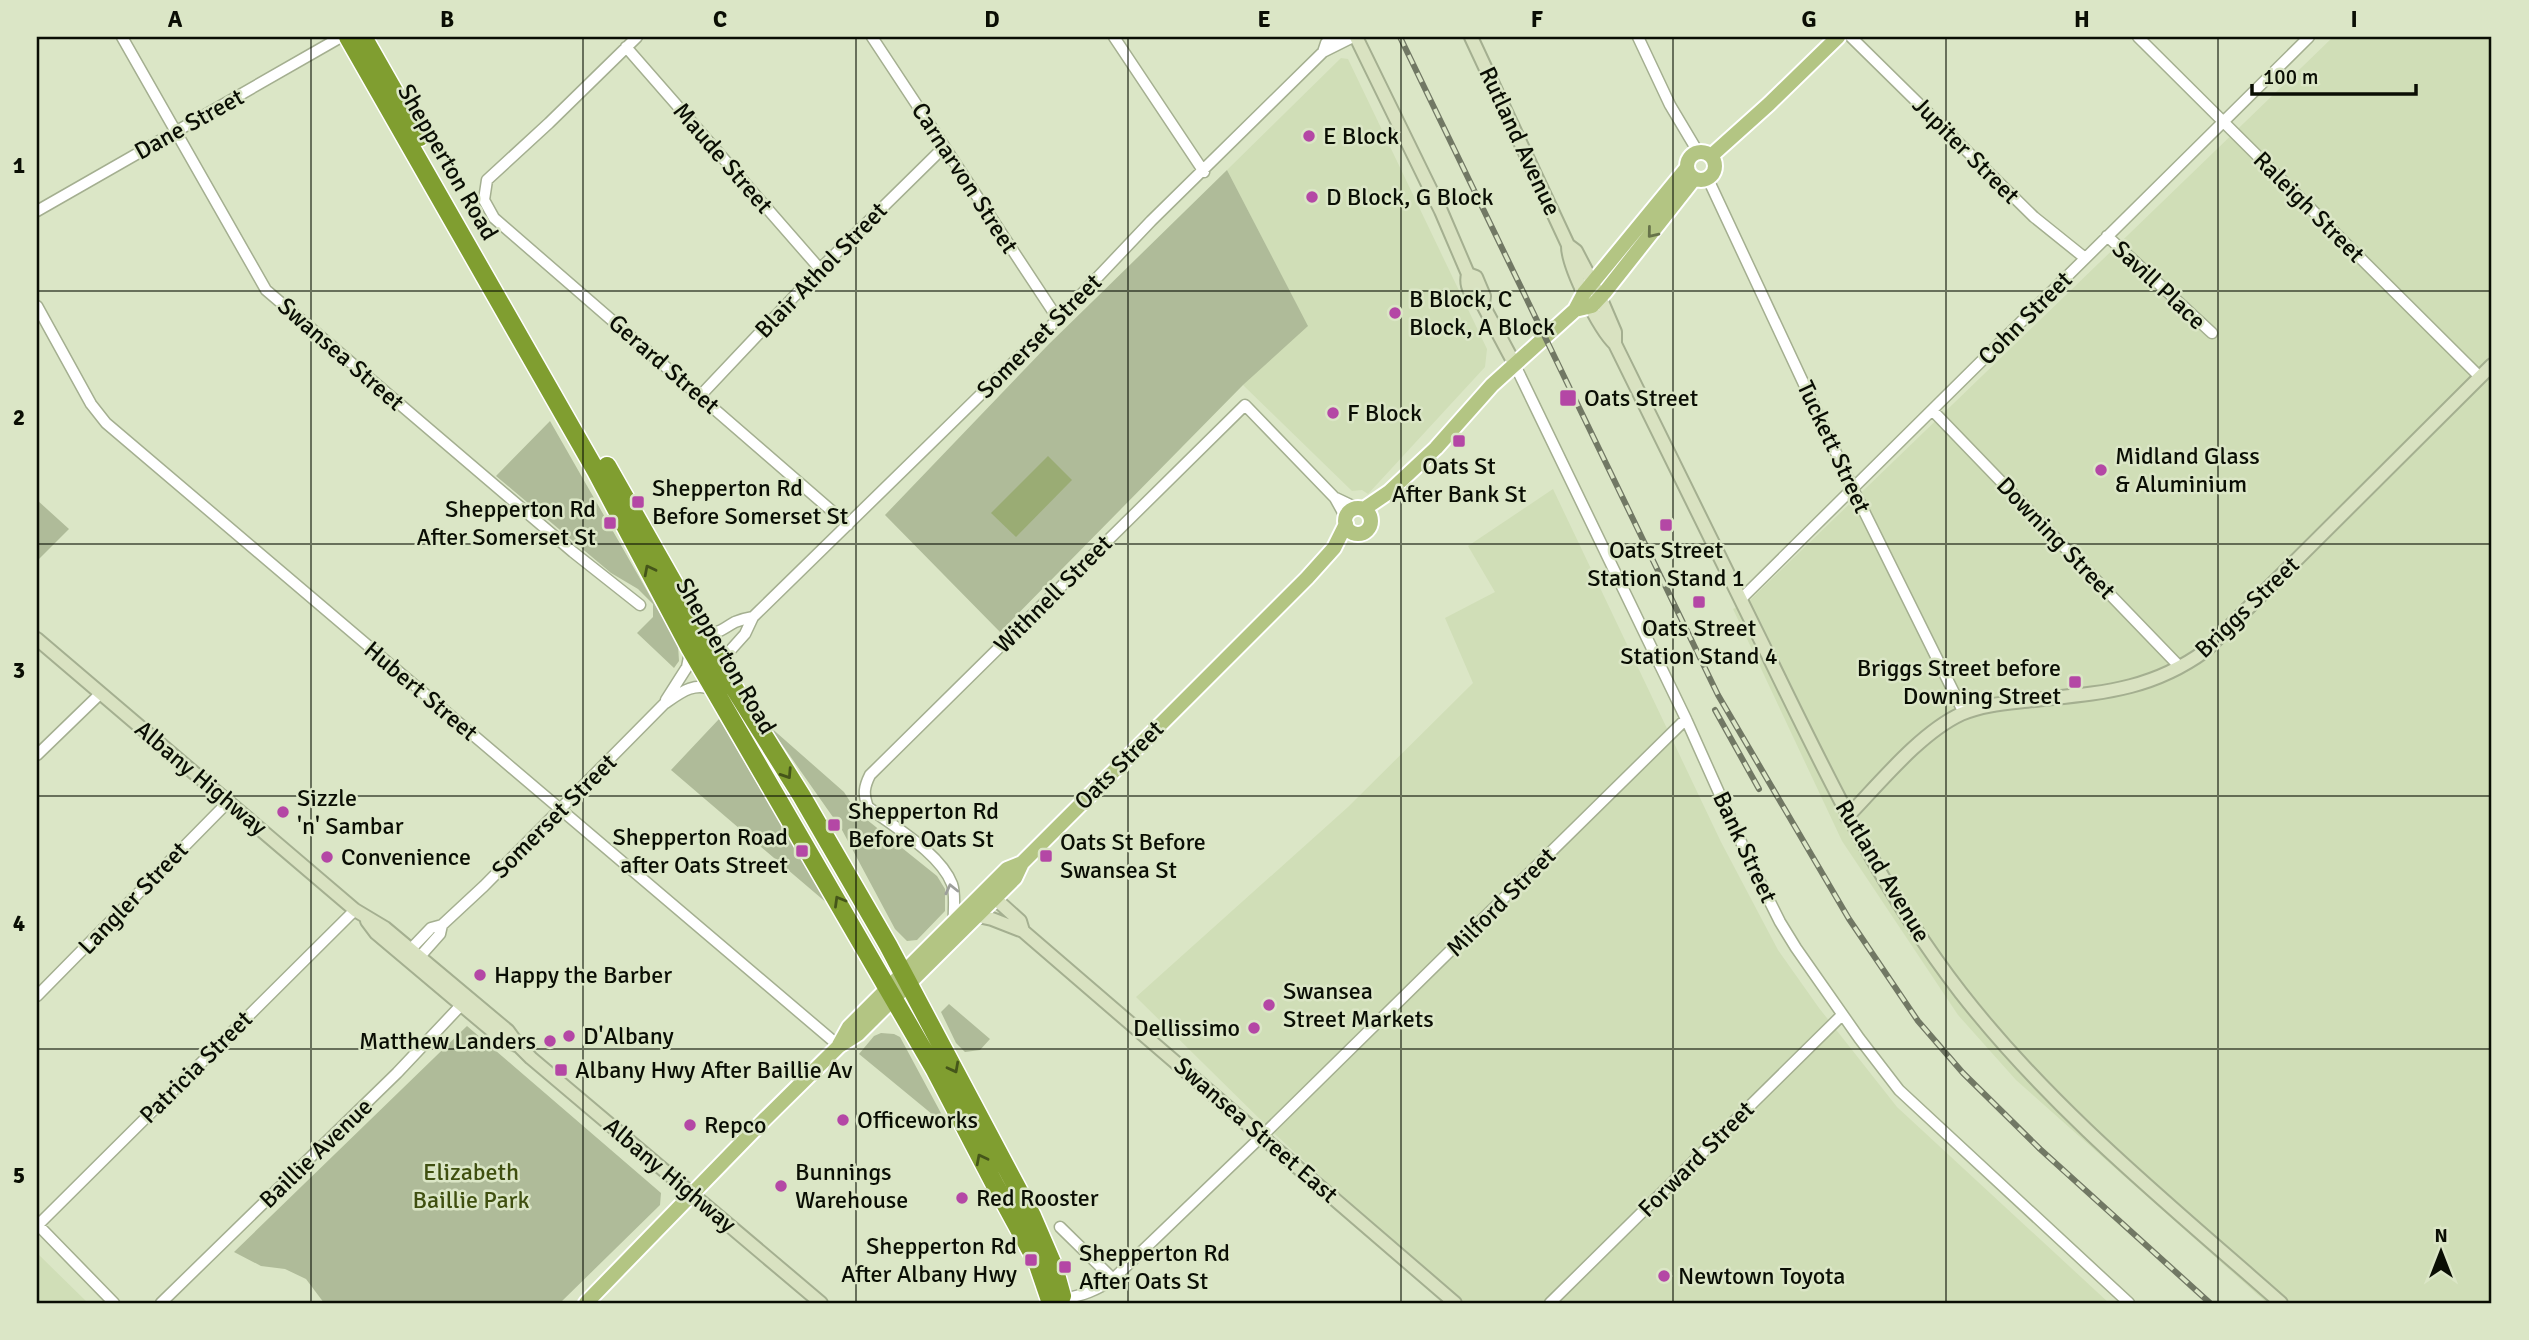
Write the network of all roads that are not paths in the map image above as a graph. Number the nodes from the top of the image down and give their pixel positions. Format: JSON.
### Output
{"nodes":[{"id":1,"x":122,"y":37,"type":"edge"},
{"id":2,"x":341,"y":37,"type":"edge"},
{"id":3,"x":348,"y":37,"type":"edge"},
{"id":4,"x":363,"y":37,"type":"edge"},
{"id":5,"x":636,"y":37,"type":"edge"},
{"id":6,"x":872,"y":37,"type":"edge"},
{"id":7,"x":1114,"y":37,"type":"edge"},
{"id":8,"x":1334,"y":37,"type":"edge"},
{"id":9,"x":1354,"y":37,"type":"edge"},
{"id":10,"x":1471,"y":37,"type":"edge"},
{"id":11,"x":1638,"y":37,"type":"edge"},
{"id":12,"x":1838,"y":37,"type":"edge"},
{"id":13,"x":1851,"y":37,"type":"edge"},
{"id":14,"x":2138,"y":37,"type":"edge"},
{"id":15,"x":2309,"y":37,"type":"edge"},
{"id":16,"x":626,"y":47,"type":"junction"},
{"id":17,"x":1323,"y":52,"type":"junction"},
{"id":18,"x":2223,"y":122,"type":"junction"},
{"id":19,"x":175,"y":132,"type":"junction"},
{"id":20,"x":944,"y":147,"type":"junction"},
{"id":21,"x":1704,"y":154,"type":"junction"},
{"id":22,"x":1204,"y":172,"type":"junction"},
{"id":23,"x":1696,"y":175,"type":"junction"},
{"id":24,"x":37,"y":211,"type":"edge"},
{"id":25,"x":2107,"y":236,"type":"junction"},
{"id":26,"x":2085,"y":258,"type":"junction"},
{"id":27,"x":820,"y":269,"type":"junction"},
{"id":28,"x":1588,"y":288,"type":"junction"},
{"id":29,"x":1596,"y":302,"type":"junction"},
{"id":30,"x":37,"y":306,"type":"edge"},
{"id":31,"x":1575,"y":310,"type":"junction"},
{"id":32,"x":1058,"y":318,"type":"junction"},
{"id":33,"x":2212,"y":333,"type":"dead end"},
{"id":34,"x":1514,"y":363,"type":"junction"},
{"id":35,"x":2492,"y":365,"type":"edge"},
{"id":36,"x":2480,"y":377,"type":"junction"},
{"id":37,"x":700,"y":396,"type":"junction"},
{"id":38,"x":1932,"y":410,"type":"junction"},
{"id":39,"x":1853,"y":489,"type":"junction"},
{"id":40,"x":1357,"y":519,"type":"junction"},
{"id":41,"x":848,"y":525,"type":"junction"},
{"id":42,"x":1741,"y":599,"type":"junction"},
{"id":43,"x":640,"y":605,"type":"dead end"},
{"id":44,"x":753,"y":617,"type":"junction"},
{"id":45,"x":701,"y":632,"type":"junction"},
{"id":46,"x":37,"y":639,"type":"edge"},
{"id":47,"x":690,"y":648,"type":"junction"},
{"id":48,"x":2180,"y":667,"type":"junction"},
{"id":49,"x":724,"y":672,"type":"junction"},
{"id":50,"x":715,"y":691,"type":"junction"},
{"id":51,"x":101,"y":693,"type":"junction"},
{"id":52,"x":664,"y":704,"type":"junction"},
{"id":53,"x":1964,"y":713,"type":"junction"},
{"id":54,"x":1686,"y":719,"type":"junction"},
{"id":55,"x":37,"y":755,"type":"edge"},
{"id":56,"x":229,"y":801,"type":"junction"},
{"id":57,"x":561,"y":810,"type":"junction"},
{"id":58,"x":1847,"y":817,"type":"junction"},
{"id":59,"x":990,"y":894,"type":"junction"},
{"id":60,"x":360,"y":914,"type":"junction"},
{"id":61,"x":978,"y":916,"type":"junction"},
{"id":62,"x":954,"y":922,"type":"junction"},
{"id":63,"x":1023,"y":931,"type":"junction"},
{"id":64,"x":412,"y":956,"type":"junction"},
{"id":65,"x":906,"y":978,"type":"junction"},
{"id":66,"x":892,"y":992,"type":"junction"},
{"id":67,"x":37,"y":996,"type":"edge"},
{"id":68,"x":464,"y":1001,"type":"junction"},
{"id":69,"x":1842,"y":1015,"type":"junction"},
{"id":70,"x":839,"y":1046,"type":"junction"},
{"id":71,"x":1263,"y":1135,"type":"junction"},
{"id":72,"x":693,"y":1195,"type":"junction"},
{"id":73,"x":37,"y":1225,"type":"edge"},
{"id":74,"x":1060,"y":1227,"type":"dead end"},
{"id":75,"x":1113,"y":1279,"type":"junction"},
{"id":76,"x":1059,"y":1302,"type":"edge"},
{"id":77,"x":114,"y":1303,"type":"edge"},
{"id":78,"x":161,"y":1303,"type":"edge"},
{"id":79,"x":586,"y":1303,"type":"edge"},
{"id":80,"x":821,"y":1303,"type":"edge"},
{"id":81,"x":1455,"y":1303,"type":"edge"},
{"id":82,"x":1550,"y":1303,"type":"edge"},
{"id":83,"x":2129,"y":1303,"type":"edge"},
{"id":84,"x":2281,"y":1303,"type":"edge"}],
"edges":[{"from":1,"to":19,"type":"street","name":"Swansea Street"},
{"from":2,"to":19,"type":"street","name":"Dane Street"},
{"from":47,"to":3,"type":"highway","name":"Shepperton Road","one_way":true},
{"from":4,"to":45,"type":"highway","name":"Shepperton Road"},
{"from":5,"to":16,"type":"street"},
{"from":6,"to":20,"type":"street","name":"Carnarvon Street"},
{"from":7,"to":22,"type":"street"},
{"from":8,"to":17,"type":"street","name":"Somerset Street"},
{"from":9,"to":17,"type":"street","name":"Somerset Street"},
{"from":9,"to":34,"type":"street","name":"Bank Street"},
{"from":10,"to":28,"type":"street","name":"Rutland Avenue"},
{"from":11,"to":21,"type":"street"},
{"from":12,"to":21,"type":"main road"},
{"from":13,"to":26,"type":"street","name":"Jupiter Street"},
{"from":14,"to":18,"type":"street","name":"Raleigh Street"},
{"from":15,"to":18,"type":"street","name":"Cohn Street"},
{"from":16,"to":27,"type":"street","name":"Maude Street"},
{"from":16,"to":37,"type":"street","name":"Gerard Street"},
{"from":17,"to":22,"type":"street","name":"Somerset Street"},
{"from":18,"to":25,"type":"street","name":"Cohn Street"},
{"from":18,"to":36,"type":"street","name":"Raleigh Street"},
{"from":19,"to":24,"type":"street","name":"Dane Street"},
{"from":19,"to":43,"type":"street","name":"Swansea Street"},
{"from":20,"to":27,"type":"street","name":"Blair Athol Street"},
{"from":20,"to":32,"type":"street","name":"Carnarvon Street"},
{"from":21,"to":23,"type":"main road"},
{"from":21,"to":23,"type":"main road"},
{"from":22,"to":32,"type":"street","name":"Somerset Street"},
{"from":23,"to":28,"type":"main road","name":"Oats Street"},
{"from":23,"to":29,"type":"main road","one_way":true},
{"from":23,"to":39,"type":"street","name":"Tuckett Street"},
{"from":25,"to":26,"type":"street","name":"Cohn Street"},
{"from":25,"to":33,"type":"street","name":"Savill Place"},
{"from":26,"to":38,"type":"street","name":"Cohn Street"},
{"from":27,"to":37,"type":"street","name":"Blair Athol Street"},
{"from":28,"to":29,"type":"street","name":"Rutland Avenue"},
{"from":28,"to":31,"type":"main road","name":"Oats Street"},
{"from":29,"to":31,"type":"main road","name":"Oats Street"},
{"from":29,"to":42,"type":"street","name":"Rutland Avenue"},
{"from":30,"to":57,"type":"street","name":"Hubert Street"},
{"from":31,"to":34,"type":"main road","name":"Oats Street"},
{"from":32,"to":41,"type":"street","name":"Somerset Street"},
{"from":34,"to":40,"type":"main road","name":"Oats Street"},
{"from":34,"to":54,"type":"street","name":"Bank Street"},
{"from":35,"to":36,"type":"street","name":"Briggs Street"},
{"from":36,"to":48,"type":"street","name":"Briggs Street"},
{"from":37,"to":41,"type":"street","name":"Gerard Street"},
{"from":38,"to":39,"type":"street","name":"Cohn Street"},
{"from":38,"to":48,"type":"street","name":"Downing Street"},
{"from":39,"to":42,"type":"street","name":"Cohn Street"},
{"from":39,"to":53,"type":"street","name":"Tuckett Street"},
{"from":40,"to":59,"type":"main road","name":"Oats Street"},
{"from":62,"to":40,"type":"street","name":"Withnell Street","one_way":true},
{"from":41,"to":44,"type":"street","name":"Somerset Street"},
{"from":42,"to":58,"type":"street","name":"Rutland Avenue"},
{"from":44,"to":45,"type":"street","name":"Somerset Street"},
{"from":44,"to":49,"type":"street","name":"Somerset Street"},
{"from":45,"to":49,"type":"highway","name":"Shepperton Road"},
{"from":46,"to":51,"type":"street","name":"Albany Highway"},
{"from":47,"to":50,"type":"highway","name":"Shepperton Road"},
{"from":47,"to":52,"type":"street","name":"Somerset Street"},
{"from":48,"to":53,"type":"street","name":"Briggs Street"},
{"from":49,"to":65,"type":"highway","name":"Shepperton Road","one_way":true},
{"from":50,"to":52,"type":"street","name":"Somerset Street"},
{"from":66,"to":50,"type":"highway","name":"Shepperton Road","one_way":true},
{"from":51,"to":55,"type":"street"},
{"from":51,"to":56,"type":"street","name":"Albany Highway"},
{"from":52,"to":57,"type":"street","name":"Somerset Street"},
{"from":53,"to":58,"type":"street","name":"Briggs Street"},
{"from":54,"to":69,"type":"street","name":"Bank Street"},
{"from":54,"to":71,"type":"street","name":"Milford Street"},
{"from":56,"to":60,"type":"street","name":"Albany Highway"},
{"from":56,"to":67,"type":"street","name":"Langler Street"},
{"from":57,"to":64,"type":"street","name":"Somerset Street"},
{"from":57,"to":70,"type":"street","name":"Hubert Street"},
{"from":58,"to":84,"type":"street","name":"Rutland Avenue"},
{"from":59,"to":61,"type":"main road","name":"Oats Street"},
{"from":59,"to":62,"type":"main road","name":"Oats Street"},
{"from":59,"to":63,"type":"street","name":"Swansea Street East"},
{"from":60,"to":64,"type":"street","name":"Albany Highway"},
{"from":60,"to":73,"type":"street","name":"Patricia Street"},
{"from":61,"to":63,"type":"street","name":"Swansea Street East"},
{"from":61,"to":65,"type":"main road","name":"Oats Street"},
{"from":62,"to":65,"type":"main road","name":"Oats Street"},
{"from":63,"to":71,"type":"street","name":"Swansea Street East"},
{"from":64,"to":68,"type":"street","name":"Albany Highway"},
{"from":65,"to":66,"type":"main road","name":"Oats Street"},
{"from":65,"to":76,"type":"highway","name":"Shepperton Road","one_way":true},
{"from":66,"to":70,"type":"main road","name":"Oats Street"},
{"from":76,"to":66,"type":"highway","name":"Shepperton Road","one_way":true},
{"from":68,"to":72,"type":"street","name":"Albany Highway"},
{"from":68,"to":78,"type":"street","name":"Baillie Avenue"},
{"from":69,"to":82,"type":"street","name":"Forward Street"},
{"from":69,"to":83,"type":"street","name":"Bank Street"},
{"from":70,"to":72,"type":"main road","name":"Oats Street"},
{"from":71,"to":75,"type":"street","name":"Milford Street"},
{"from":71,"to":81,"type":"street","name":"Swansea Street East"},
{"from":72,"to":79,"type":"main road","name":"Oats Street"},
{"from":72,"to":80,"type":"street","name":"Albany Highway"},
{"from":73,"to":77,"type":"street"},
{"from":74,"to":75,"type":"street"},
{"from":75,"to":76,"type":"street","name":"Milford Street"}]}
